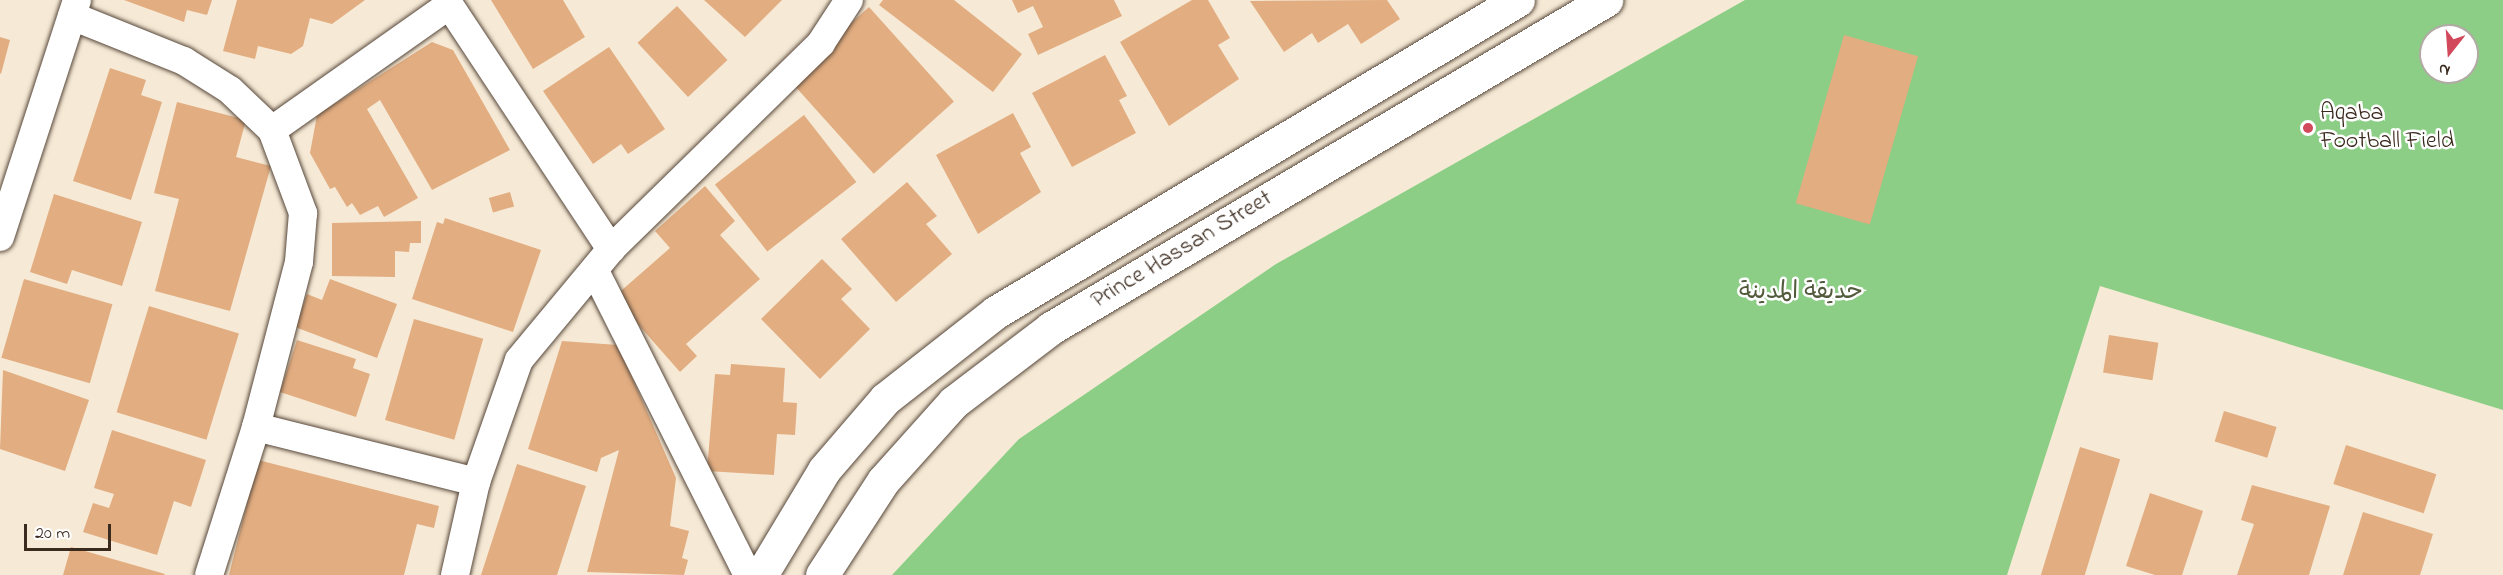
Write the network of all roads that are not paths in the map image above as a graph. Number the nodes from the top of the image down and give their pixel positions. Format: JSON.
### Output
{"nodes":[{"id":1,"x":849,"y":0,"type":"edge"},
{"id":2,"x":1518,"y":0,"type":"edge"},
{"id":3,"x":447,"y":3,"type":"edge"},
{"id":4,"x":1586,"y":5,"type":"edge"},
{"id":5,"x":74,"y":8,"type":"edge"},
{"id":6,"x":272,"y":130,"type":"junction"},
{"id":7,"x":11,"y":165,"type":"edge"},
{"id":8,"x":0,"y":237,"type":"edge"},
{"id":9,"x":611,"y":249,"type":"junction"},
{"id":10,"x":596,"y":273,"type":"junction"},
{"id":11,"x":256,"y":427,"type":"junction"},
{"id":12,"x":476,"y":483,"type":"junction"},
{"id":13,"x":209,"y":575,"type":"edge"},
{"id":14,"x":455,"y":575,"type":"edge"},
{"id":15,"x":748,"y":575,"type":"edge"},
{"id":16,"x":762,"y":575,"type":"edge"},
{"id":17,"x":822,"y":575,"type":"edge"}],
"edges":[{"from":1,"to":9,"type":"street"},
{"from":2,"to":16,"type":"main road","name":"Prince Hassan Street"},
{"from":3,"to":6,"type":"street"},
{"from":3,"to":9,"type":"street"},
{"from":4,"to":17,"type":"main road","name":"Prince Hassan Street"},
{"from":5,"to":6,"type":"street"},
{"from":5,"to":7,"type":"street"},
{"from":6,"to":11,"type":"street"},
{"from":7,"to":8,"type":"street"},
{"from":9,"to":10,"type":"street"},
{"from":10,"to":12,"type":"street"},
{"from":10,"to":15,"type":"street"},
{"from":11,"to":12,"type":"street"},
{"from":11,"to":13,"type":"street"},
{"from":12,"to":14,"type":"street"}]}
